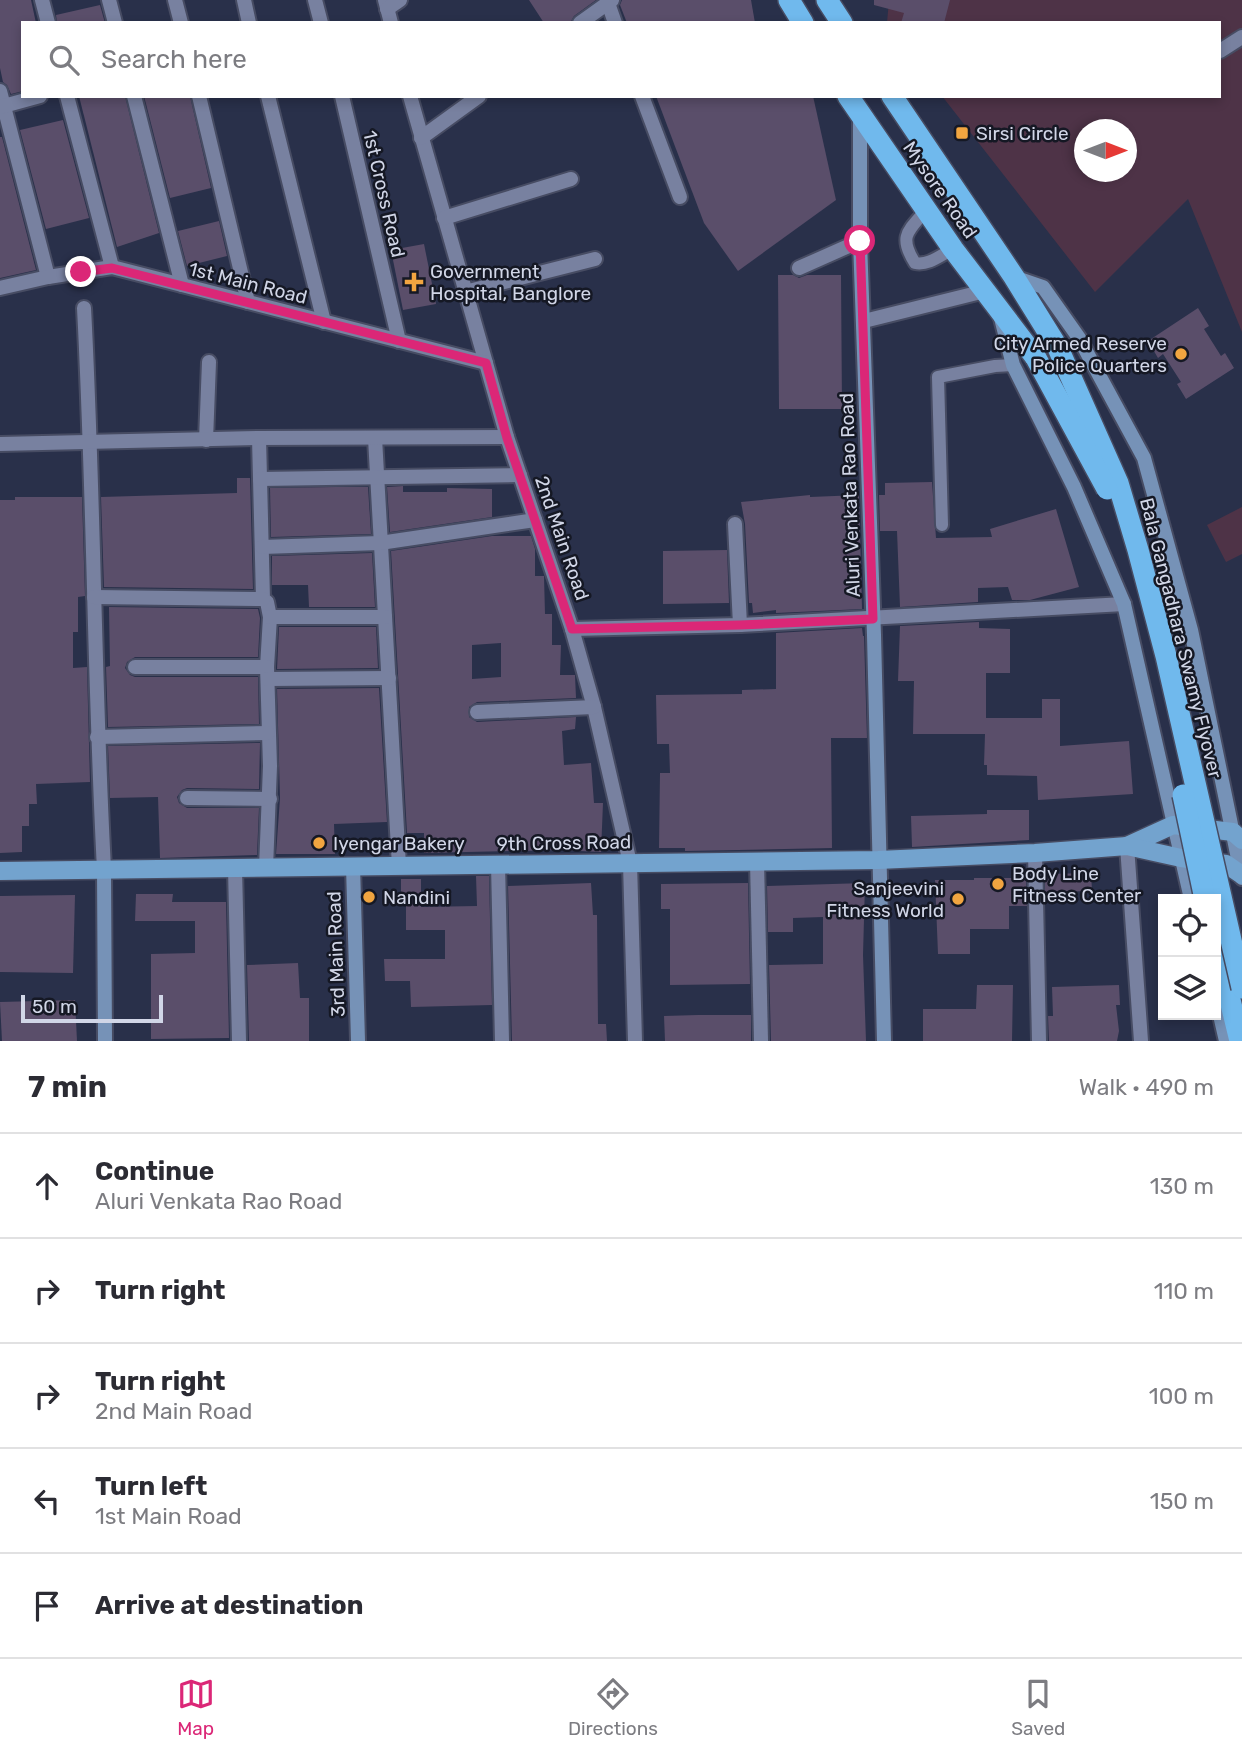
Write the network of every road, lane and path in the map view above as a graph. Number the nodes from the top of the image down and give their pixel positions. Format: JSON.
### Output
{"nodes":[{"id":1,"x":43,"y":0,"type":"edge"},
{"id":2,"x":109,"y":0,"type":"edge"},
{"id":3,"x":175,"y":0,"type":"edge"},
{"id":4,"x":244,"y":0,"type":"edge"},
{"id":5,"x":315,"y":0,"type":"edge"},
{"id":6,"x":400,"y":0,"type":"edge"},
{"id":7,"x":789,"y":0,"type":"edge"},
{"id":8,"x":827,"y":0,"type":"edge"},
{"id":9,"x":610,"y":1,"type":"edge"},
{"id":10,"x":388,"y":10,"type":"edge"},
{"id":11,"x":48,"y":21,"type":"edge"},
{"id":12,"x":114,"y":21,"type":"edge"},
{"id":13,"x":180,"y":21,"type":"edge"},
{"id":14,"x":249,"y":21,"type":"edge"},
{"id":15,"x":320,"y":21,"type":"edge"},
{"id":16,"x":583,"y":21,"type":"edge"},
{"id":17,"x":615,"y":21,"type":"edge"},
{"id":18,"x":802,"y":21,"type":"edge"},
{"id":19,"x":841,"y":21,"type":"edge"},
{"id":20,"x":1242,"y":37,"type":"edge"},
{"id":21,"x":1221,"y":50,"type":"edge"},
{"id":22,"x":0,"y":91,"type":"edge"},
{"id":23,"x":33,"y":98,"type":"edge"},
{"id":24,"x":68,"y":98,"type":"edge"},
{"id":25,"x":135,"y":98,"type":"edge"},
{"id":26,"x":198,"y":98,"type":"edge"},
{"id":27,"x":268,"y":98,"type":"edge"},
{"id":28,"x":342,"y":98,"type":"edge"},
{"id":29,"x":411,"y":98,"type":"edge"},
{"id":30,"x":476,"y":98,"type":"edge"},
{"id":31,"x":643,"y":98,"type":"edge"},
{"id":32,"x":849,"y":98,"type":"edge"},
{"id":33,"x":893,"y":98,"type":"edge"},
{"id":34,"x":2,"y":107,"type":"edge"},
{"id":35,"x":860,"y":117,"type":"junction"},
{"id":36,"x":421,"y":138,"type":"junction"},
{"id":37,"x":571,"y":179,"type":"dead end"},
{"id":38,"x":680,"y":197,"type":"dead end"},
{"id":39,"x":927,"y":209,"type":"junction"},
{"id":40,"x":444,"y":218,"type":"junction"},
{"id":41,"x":860,"y":241,"type":"junction"},
{"id":42,"x":953,"y":249,"type":"junction"},
{"id":43,"x":595,"y":260,"type":"dead end"},
{"id":44,"x":112,"y":268,"type":"junction"},
{"id":45,"x":799,"y":268,"type":"dead end"},
{"id":46,"x":48,"y":277,"type":"junction"},
{"id":47,"x":1014,"y":277,"type":"junction"},
{"id":48,"x":182,"y":285,"type":"junction"},
{"id":49,"x":0,"y":288,"type":"edge"},
{"id":50,"x":466,"y":292,"type":"junction"},
{"id":51,"x":991,"y":299,"type":"junction"},
{"id":52,"x":248,"y":302,"type":"junction"},
{"id":53,"x":83,"y":308,"type":"dead end"},
{"id":54,"x":864,"y":321,"type":"junction"},
{"id":55,"x":324,"y":322,"type":"junction"},
{"id":56,"x":399,"y":341,"type":"junction"},
{"id":57,"x":209,"y":362,"type":"dead end"},
{"id":58,"x":486,"y":363,"type":"junction"},
{"id":59,"x":1013,"y":365,"type":"junction"},
{"id":60,"x":259,"y":438,"type":"junction"},
{"id":61,"x":375,"y":438,"type":"junction"},
{"id":62,"x":507,"y":438,"type":"junction"},
{"id":63,"x":206,"y":440,"type":"junction"},
{"id":64,"x":91,"y":442,"type":"junction"},
{"id":65,"x":0,"y":444,"type":"edge"},
{"id":66,"x":520,"y":475,"type":"junction"},
{"id":67,"x":260,"y":478,"type":"junction"},
{"id":68,"x":377,"y":478,"type":"junction"},
{"id":69,"x":535,"y":520,"type":"junction"},
{"id":70,"x":735,"y":524,"type":"dead end"},
{"id":71,"x":942,"y":525,"type":"dead end"},
{"id":72,"x":380,"y":543,"type":"junction"},
{"id":73,"x":262,"y":547,"type":"junction"},
{"id":74,"x":94,"y":597,"type":"junction"},
{"id":75,"x":262,"y":599,"type":"junction"},
{"id":76,"x":1124,"y":604,"type":"junction"},
{"id":77,"x":270,"y":617,"type":"junction"},
{"id":78,"x":385,"y":617,"type":"junction"},
{"id":79,"x":873,"y":619,"type":"junction"},
{"id":80,"x":740,"y":625,"type":"junction"},
{"id":81,"x":572,"y":629,"type":"junction"},
{"id":82,"x":135,"y":667,"type":"dead end"},
{"id":83,"x":267,"y":673,"type":"junction"},
{"id":84,"x":389,"y":678,"type":"junction"},
{"id":85,"x":594,"y":707,"type":"junction"},
{"id":86,"x":477,"y":712,"type":"dead end"},
{"id":87,"x":268,"y":733,"type":"junction"},
{"id":88,"x":97,"y":737,"type":"junction"},
{"id":89,"x":187,"y":799,"type":"dead end"},
{"id":90,"x":270,"y":799,"type":"junction"},
{"id":91,"x":1173,"y":825,"type":"junction"},
{"id":92,"x":1238,"y":836,"type":"edge"},
{"id":93,"x":1127,"y":846,"type":"junction"},
{"id":94,"x":1035,"y":853,"type":"junction"},
{"id":95,"x":1181,"y":858,"type":"junction"},
{"id":96,"x":878,"y":860,"type":"junction"},
{"id":97,"x":757,"y":861,"type":"junction"},
{"id":98,"x":630,"y":863,"type":"junction"},
{"id":99,"x":498,"y":864,"type":"junction"},
{"id":100,"x":353,"y":866,"type":"junction"},
{"id":101,"x":399,"y":866,"type":"junction"},
{"id":102,"x":235,"y":868,"type":"junction"},
{"id":103,"x":266,"y":868,"type":"junction"},
{"id":104,"x":104,"y":869,"type":"junction"},
{"id":105,"x":0,"y":871,"type":"edge"},
{"id":106,"x":1242,"y":876,"type":"edge"},
{"id":107,"x":1190,"y":894,"type":"edge"},
{"id":108,"x":1204,"y":894,"type":"edge"},
{"id":109,"x":1220,"y":957,"type":"edge"},
{"id":110,"x":1242,"y":988,"type":"edge"},
{"id":111,"x":1221,"y":1020,"type":"edge"},
{"id":112,"x":105,"y":1041,"type":"edge"},
{"id":113,"x":239,"y":1041,"type":"edge"},
{"id":114,"x":358,"y":1041,"type":"edge"},
{"id":115,"x":502,"y":1041,"type":"edge"},
{"id":116,"x":635,"y":1041,"type":"edge"},
{"id":117,"x":761,"y":1041,"type":"edge"},
{"id":118,"x":884,"y":1041,"type":"edge"},
{"id":119,"x":1039,"y":1041,"type":"edge"},
{"id":120,"x":1141,"y":1041,"type":"edge"},
{"id":121,"x":1226,"y":1041,"type":"edge"},
{"id":122,"x":1240,"y":1041,"type":"edge"}],
"edges":[{"from":1,"to":11,"type":"street"},
{"from":2,"to":12,"type":"street"},
{"from":3,"to":13,"type":"street"},
{"from":4,"to":14,"type":"street"},
{"from":5,"to":15,"type":"street"},
{"from":6,"to":10,"type":"street"},
{"from":7,"to":18,"type":"highway"},
{"from":8,"to":19,"type":"highway"},
{"from":9,"to":16,"type":"street"},
{"from":9,"to":17,"type":"street"},
{"from":20,"to":21,"type":"street"},
{"from":22,"to":34,"type":"street"},
{"from":23,"to":34,"type":"street"},
{"from":24,"to":44,"type":"street"},
{"from":25,"to":48,"type":"street"},
{"from":26,"to":52,"type":"street"},
{"from":27,"to":55,"type":"street"},
{"from":28,"to":56,"type":"street","name":"1st Cross Road"},
{"from":29,"to":36,"type":"street","name":"2nd Main Road"},
{"from":30,"to":36,"type":"street"},
{"from":31,"to":38,"type":"street"},
{"from":32,"to":35,"type":"highway","name":"Mysore Road"},
{"from":33,"to":47,"type":"highway","name":"Mysore Road"},
{"from":34,"to":46,"type":"street"},
{"from":35,"to":39,"type":"highway","name":"Mysore Road"},
{"from":35,"to":41,"type":"main road","name":"Aluri Venkata Rao Road"},
{"from":36,"to":40,"type":"street","name":"2nd Main Road"},
{"from":37,"to":40,"type":"street"},
{"from":39,"to":42,"type":"highway","name":"Mysore Road"},
{"from":39,"to":42,"type":"lane"},
{"from":40,"to":50,"type":"street","name":"2nd Main Road"},
{"from":41,"to":45,"type":"street"},
{"from":41,"to":54,"type":"main road","name":"Aluri Venkata Rao Road"},
{"from":42,"to":51,"type":"highway","name":"Mysore Road"},
{"from":43,"to":50,"type":"street"},
{"from":44,"to":46,"type":"street","name":"1st Main Road"},
{"from":44,"to":48,"type":"street","name":"1st Main Road"},
{"from":46,"to":49,"type":"street","name":"1st Main Road"},
{"from":47,"to":92,"type":"main road"},
{"from":47,"to":110,"type":"highway","name":"Bala Gangadhara Swamy Flyover","bridge":true},
{"from":48,"to":52,"type":"street","name":"1st Main Road"},
{"from":50,"to":58,"type":"street","name":"2nd Main Road"},
{"from":51,"to":54,"type":"street"},
{"from":51,"to":59,"type":"main road"},
{"from":51,"to":108,"type":"highway","bridge":true},
{"from":52,"to":55,"type":"street","name":"1st Main Road"},
{"from":53,"to":64,"type":"street"},
{"from":54,"to":79,"type":"main road","name":"Aluri Venkata Rao Road"},
{"from":55,"to":56,"type":"street","name":"1st Main Road"},
{"from":56,"to":58,"type":"street","name":"1st Main Road"},
{"from":57,"to":63,"type":"street"},
{"from":58,"to":62,"type":"street","name":"2nd Main Road"},
{"from":59,"to":71,"type":"lane"},
{"from":59,"to":76,"type":"main road"},
{"from":60,"to":61,"type":"street"},
{"from":60,"to":63,"type":"street"},
{"from":60,"to":67,"type":"street"},
{"from":61,"to":62,"type":"street"},
{"from":61,"to":68,"type":"street"},
{"from":62,"to":66,"type":"street","name":"2nd Main Road"},
{"from":63,"to":64,"type":"street"},
{"from":64,"to":65,"type":"street"},
{"from":64,"to":74,"type":"street"},
{"from":66,"to":68,"type":"street"},
{"from":66,"to":69,"type":"street","name":"2nd Main Road"},
{"from":67,"to":68,"type":"street"},
{"from":67,"to":73,"type":"street"},
{"from":68,"to":72,"type":"street"},
{"from":69,"to":72,"type":"street"},
{"from":69,"to":81,"type":"street","name":"2nd Main Road"},
{"from":70,"to":80,"type":"street"},
{"from":72,"to":73,"type":"street"},
{"from":72,"to":78,"type":"street"},
{"from":73,"to":75,"type":"street"},
{"from":74,"to":75,"type":"street"},
{"from":74,"to":88,"type":"street"},
{"from":75,"to":77,"type":"street"},
{"from":76,"to":79,"type":"street"},
{"from":76,"to":91,"type":"main road"},
{"from":77,"to":78,"type":"street"},
{"from":77,"to":83,"type":"street"},
{"from":78,"to":84,"type":"street"},
{"from":79,"to":80,"type":"street"},
{"from":79,"to":96,"type":"main road","name":"Aluri Venkata Rao Road"},
{"from":80,"to":81,"type":"street"},
{"from":81,"to":85,"type":"street","name":"2nd Main Road"},
{"from":82,"to":83,"type":"street"},
{"from":83,"to":84,"type":"street"},
{"from":83,"to":87,"type":"street"},
{"from":84,"to":101,"type":"street"},
{"from":85,"to":86,"type":"street"},
{"from":85,"to":98,"type":"street","name":"2nd Main Road"},
{"from":87,"to":88,"type":"street"},
{"from":87,"to":90,"type":"street"},
{"from":88,"to":104,"type":"street"},
{"from":89,"to":90,"type":"street"},
{"from":90,"to":103,"type":"street"},
{"from":91,"to":92,"type":"main road"},
{"from":91,"to":93,"type":"main road"},
{"from":91,"to":95,"type":"main road"},
{"from":92,"to":106,"type":"main road"},
{"from":93,"to":94,"type":"main road","name":"9th Cross Road"},
{"from":93,"to":95,"type":"main road"},
{"from":93,"to":120,"type":"street"},
{"from":94,"to":96,"type":"main road","name":"9th Cross Road"},
{"from":94,"to":119,"type":"street"},
{"from":95,"to":106,"type":"main road"},
{"from":95,"to":107,"type":"main road"},
{"from":96,"to":97,"type":"main road","name":"9th Cross Road"},
{"from":96,"to":118,"type":"main road","name":"Aluri Venkata Rao Road"},
{"from":97,"to":98,"type":"main road","name":"9th Cross Road"},
{"from":97,"to":117,"type":"street"},
{"from":98,"to":99,"type":"main road","name":"9th Cross Road"},
{"from":98,"to":116,"type":"street","name":"2nd Main Road"},
{"from":99,"to":101,"type":"main road","name":"9th Cross Road"},
{"from":99,"to":115,"type":"street"},
{"from":100,"to":101,"type":"main road","name":"9th Cross Road"},
{"from":100,"to":103,"type":"main road","name":"9th Cross Road"},
{"from":100,"to":114,"type":"main road","name":"3rd Main Road"},
{"from":102,"to":103,"type":"main road","name":"9th Cross Road"},
{"from":102,"to":104,"type":"main road","name":"9th Cross Road"},
{"from":102,"to":113,"type":"street"},
{"from":104,"to":105,"type":"main road","name":"9th Cross Road"},
{"from":104,"to":112,"type":"main road"},
{"from":109,"to":122,"type":"highway"},
{"from":111,"to":121,"type":"main road"}]}
